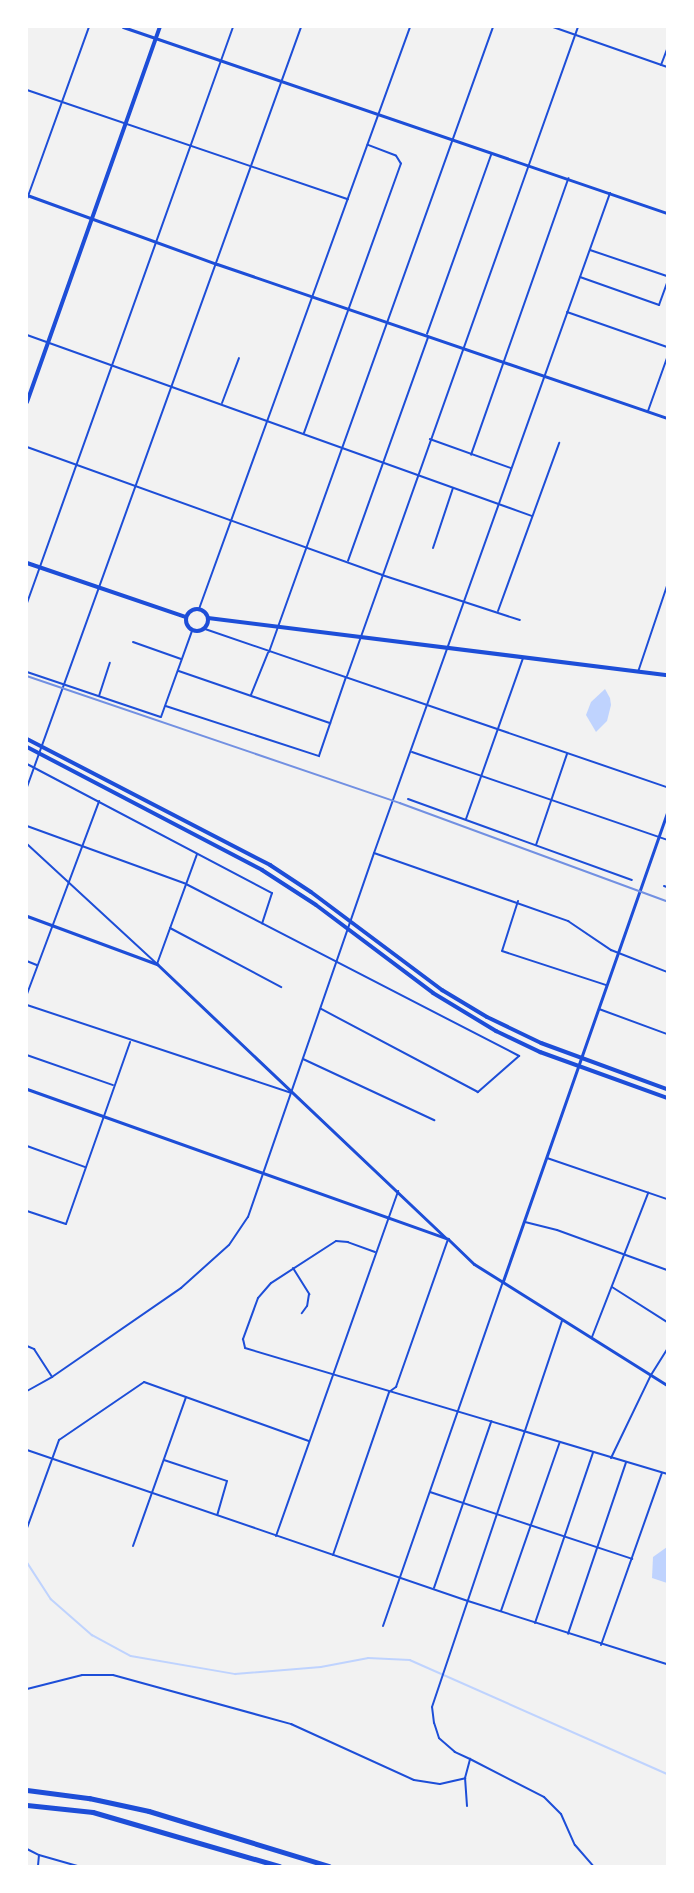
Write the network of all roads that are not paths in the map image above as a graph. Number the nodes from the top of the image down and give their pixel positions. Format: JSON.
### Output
{"nodes":[{"id":1,"x":89,"y":27,"type":"edge"},
{"id":2,"x":123,"y":27,"type":"edge"},
{"id":3,"x":160,"y":27,"type":"edge"},
{"id":4,"x":233,"y":27,"type":"edge"},
{"id":5,"x":301,"y":27,"type":"edge"},
{"id":6,"x":410,"y":27,"type":"edge"},
{"id":7,"x":493,"y":27,"type":"edge"},
{"id":8,"x":553,"y":27,"type":"edge"},
{"id":9,"x":578,"y":27,"type":"edge"},
{"id":10,"x":576,"y":35,"type":"junction"},
{"id":11,"x":156,"y":38,"type":"junction"},
{"id":12,"x":667,"y":49,"type":"edge"},
{"id":13,"x":221,"y":59,"type":"junction"},
{"id":14,"x":661,"y":65,"type":"junction"},
{"id":15,"x":667,"y":67,"type":"edge"},
{"id":16,"x":282,"y":80,"type":"junction"},
{"id":17,"x":27,"y":90,"type":"edge"},
{"id":18,"x":62,"y":102,"type":"junction"},
{"id":19,"x":378,"y":112,"type":"junction"},
{"id":20,"x":125,"y":124,"type":"junction"},
{"id":21,"x":454,"y":138,"type":"junction"},
{"id":22,"x":189,"y":145,"type":"junction"},
{"id":23,"x":368,"y":145,"type":"junction"},
{"id":24,"x":492,"y":152,"type":"junction"},
{"id":25,"x":529,"y":164,"type":"junction"},
{"id":26,"x":251,"y":166,"type":"junction"},
{"id":27,"x":568,"y":178,"type":"junction"},
{"id":28,"x":610,"y":193,"type":"junction"},
{"id":29,"x":28,"y":196,"type":"edge"},
{"id":30,"x":348,"y":199,"type":"junction"},
{"id":31,"x":667,"y":213,"type":"edge"},
{"id":32,"x":92,"y":218,"type":"junction"},
{"id":33,"x":156,"y":241,"type":"junction"},
{"id":34,"x":590,"y":250,"type":"junction"},
{"id":35,"x":217,"y":264,"type":"junction"},
{"id":36,"x":667,"y":276,"type":"edge"},
{"id":37,"x":580,"y":277,"type":"junction"},
{"id":38,"x":667,"y":283,"type":"edge"},
{"id":39,"x":314,"y":296,"type":"junction"},
{"id":40,"x":349,"y":308,"type":"junction"},
{"id":41,"x":567,"y":312,"type":"junction"},
{"id":42,"x":388,"y":321,"type":"junction"},
{"id":43,"x":27,"y":335,"type":"edge"},
{"id":44,"x":428,"y":335,"type":"junction"},
{"id":45,"x":48,"y":343,"type":"junction"},
{"id":46,"x":667,"y":347,"type":"edge"},
{"id":47,"x":462,"y":348,"type":"junction"},
{"id":48,"x":239,"y":358,"type":"dead end"},
{"id":49,"x":667,"y":358,"type":"edge"},
{"id":50,"x":503,"y":361,"type":"junction"},
{"id":51,"x":112,"y":366,"type":"junction"},
{"id":52,"x":545,"y":375,"type":"junction"},
{"id":53,"x":172,"y":386,"type":"junction"},
{"id":54,"x":27,"y":402,"type":"edge"},
{"id":55,"x":222,"y":403,"type":"junction"},
{"id":56,"x":648,"y":411,"type":"junction"},
{"id":57,"x":667,"y":418,"type":"edge"},
{"id":58,"x":268,"y":420,"type":"junction"},
{"id":59,"x":304,"y":433,"type":"junction"},
{"id":60,"x":430,"y":439,"type":"junction"},
{"id":61,"x":559,"y":443,"type":"dead end"},
{"id":62,"x":27,"y":447,"type":"edge"},
{"id":63,"x":343,"y":447,"type":"junction"},
{"id":64,"x":471,"y":455,"type":"junction"},
{"id":65,"x":384,"y":461,"type":"junction"},
{"id":66,"x":76,"y":465,"type":"junction"},
{"id":67,"x":512,"y":469,"type":"junction"},
{"id":68,"x":418,"y":474,"type":"junction"},
{"id":69,"x":135,"y":485,"type":"junction"},
{"id":70,"x":453,"y":487,"type":"junction"},
{"id":71,"x":499,"y":504,"type":"junction"},
{"id":72,"x":532,"y":516,"type":"junction"},
{"id":73,"x":231,"y":519,"type":"junction"},
{"id":74,"x":307,"y":548,"type":"junction"},
{"id":75,"x":433,"y":548,"type":"dead end"},
{"id":76,"x":348,"y":562,"type":"junction"},
{"id":77,"x":27,"y":563,"type":"edge"},
{"id":78,"x":39,"y":567,"type":"junction"},
{"id":79,"x":382,"y":575,"type":"junction"},
{"id":80,"x":667,"y":586,"type":"edge"},
{"id":81,"x":100,"y":589,"type":"junction"},
{"id":82,"x":464,"y":600,"type":"junction"},
{"id":83,"x":27,"y":603,"type":"edge"},
{"id":84,"x":199,"y":609,"type":"junction"},
{"id":85,"x":498,"y":611,"type":"junction"},
{"id":86,"x":186,"y":617,"type":"junction"},
{"id":87,"x":208,"y":618,"type":"junction"},
{"id":88,"x":520,"y":620,"type":"dead end"},
{"id":89,"x":205,"y":628,"type":"junction"},
{"id":90,"x":278,"y":628,"type":"junction"},
{"id":91,"x":192,"y":631,"type":"junction"},
{"id":92,"x":360,"y":637,"type":"junction"},
{"id":93,"x":133,"y":642,"type":"dead end"},
{"id":94,"x":448,"y":649,"type":"junction"},
{"id":95,"x":269,"y":652,"type":"junction"},
{"id":96,"x":523,"y":658,"type":"junction"},
{"id":97,"x":182,"y":660,"type":"junction"},
{"id":98,"x":110,"y":663,"type":"dead end"},
{"id":99,"x":178,"y":671,"type":"junction"},
{"id":100,"x":27,"y":672,"type":"edge"},
{"id":101,"x":638,"y":672,"type":"junction"},
{"id":102,"x":667,"y":675,"type":"edge"},
{"id":103,"x":346,"y":676,"type":"junction"},
{"id":104,"x":65,"y":684,"type":"junction"},
{"id":105,"x":99,"y":696,"type":"junction"},
{"id":106,"x":250,"y":696,"type":"junction"},
{"id":107,"x":427,"y":705,"type":"junction"},
{"id":108,"x":166,"y":706,"type":"junction"},
{"id":109,"x":330,"y":723,"type":"junction"},
{"id":110,"x":498,"y":730,"type":"junction"},
{"id":111,"x":27,"y":739,"type":"edge"},
{"id":112,"x":42,"y":746,"type":"junction"},
{"id":113,"x":27,"y":747,"type":"edge"},
{"id":114,"x":411,"y":752,"type":"junction"},
{"id":115,"x":39,"y":753,"type":"junction"},
{"id":116,"x":567,"y":753,"type":"junction"},
{"id":117,"x":27,"y":764,"type":"edge"},
{"id":118,"x":34,"y":768,"type":"junction"},
{"id":119,"x":481,"y":775,"type":"junction"},
{"id":120,"x":27,"y":787,"type":"edge"},
{"id":121,"x":667,"y":787,"type":"edge"},
{"id":122,"x":408,"y":799,"type":"dead end"},
{"id":123,"x":552,"y":799,"type":"junction"},
{"id":124,"x":99,"y":801,"type":"junction"},
{"id":125,"x":667,"y":813,"type":"edge"},
{"id":126,"x":466,"y":819,"type":"junction"},
{"id":127,"x":27,"y":826,"type":"edge"},
{"id":128,"x":658,"y":837,"type":"junction"},
{"id":129,"x":667,"y":840,"type":"edge"},
{"id":130,"x":27,"y":844,"type":"edge"},
{"id":131,"x":82,"y":845,"type":"junction"},
{"id":132,"x":536,"y":845,"type":"junction"},
{"id":133,"x":197,"y":853,"type":"junction"},
{"id":134,"x":374,"y":853,"type":"junction"},
{"id":135,"x":632,"y":880,"type":"dead end"},
{"id":136,"x":68,"y":883,"type":"junction"},
{"id":137,"x":186,"y":884,"type":"junction"},
{"id":138,"x":518,"y":901,"type":"junction"},
{"id":139,"x":27,"y":916,"type":"edge"},
{"id":140,"x":351,"y":922,"type":"junction"},
{"id":141,"x":261,"y":923,"type":"junction"},
{"id":142,"x":52,"y":926,"type":"junction"},
{"id":143,"x":170,"y":928,"type":"junction"},
{"id":144,"x":348,"y":930,"type":"junction"},
{"id":145,"x":618,"y":953,"type":"junction"},
{"id":146,"x":27,"y":961,"type":"edge"},
{"id":147,"x":337,"y":962,"type":"junction"},
{"id":148,"x":157,"y":964,"type":"junction"},
{"id":149,"x":38,"y":965,"type":"junction"},
{"id":150,"x":667,"y":972,"type":"edge"},
{"id":151,"x":607,"y":986,"type":"junction"},
{"id":152,"x":281,"y":987,"type":"dead end"},
{"id":153,"x":27,"y":994,"type":"edge"},
{"id":154,"x":27,"y":1005,"type":"edge"},
{"id":155,"x":321,"y":1009,"type":"junction"},
{"id":156,"x":599,"y":1009,"type":"junction"},
{"id":157,"x":667,"y":1034,"type":"edge"},
{"id":158,"x":130,"y":1041,"type":"junction"},
{"id":159,"x":27,"y":1055,"type":"edge"},
{"id":160,"x":581,"y":1058,"type":"junction"},
{"id":161,"x":303,"y":1059,"type":"junction"},
{"id":162,"x":579,"y":1066,"type":"junction"},
{"id":163,"x":113,"y":1086,"type":"junction"},
{"id":164,"x":27,"y":1089,"type":"edge"},
{"id":165,"x":667,"y":1089,"type":"edge"},
{"id":166,"x":291,"y":1094,"type":"junction"},
{"id":167,"x":667,"y":1098,"type":"edge"},
{"id":168,"x":102,"y":1116,"type":"junction"},
{"id":169,"x":434,"y":1120,"type":"dead end"},
{"id":170,"x":27,"y":1146,"type":"edge"},
{"id":171,"x":547,"y":1158,"type":"junction"},
{"id":172,"x":85,"y":1167,"type":"junction"},
{"id":173,"x":262,"y":1174,"type":"junction"},
{"id":174,"x":398,"y":1191,"type":"junction"},
{"id":175,"x":648,"y":1193,"type":"junction"},
{"id":176,"x":667,"y":1199,"type":"edge"},
{"id":177,"x":27,"y":1211,"type":"edge"},
{"id":178,"x":387,"y":1220,"type":"junction"},
{"id":179,"x":524,"y":1222,"type":"junction"},
{"id":180,"x":448,"y":1239,"type":"junction"},
{"id":181,"x":375,"y":1252,"type":"junction"},
{"id":182,"x":626,"y":1255,"type":"junction"},
{"id":183,"x":293,"y":1268,"type":"junction"},
{"id":184,"x":667,"y":1270,"type":"edge"},
{"id":185,"x":503,"y":1281,"type":"junction"},
{"id":186,"x":612,"y":1287,"type":"junction"},
{"id":187,"x":302,"y":1313,"type":"dead end"},
{"id":188,"x":562,"y":1319,"type":"junction"},
{"id":189,"x":667,"y":1322,"type":"edge"},
{"id":190,"x":592,"y":1337,"type":"junction"},
{"id":191,"x":27,"y":1346,"type":"edge"},
{"id":192,"x":667,"y":1349,"type":"edge"},
{"id":193,"x":333,"y":1375,"type":"junction"},
{"id":194,"x":651,"y":1375,"type":"junction"},
{"id":195,"x":52,"y":1377,"type":"junction"},
{"id":196,"x":667,"y":1385,"type":"edge"},
{"id":197,"x":27,"y":1391,"type":"edge"},
{"id":198,"x":388,"y":1392,"type":"junction"},
{"id":199,"x":186,"y":1397,"type":"junction"},
{"id":200,"x":457,"y":1413,"type":"junction"},
{"id":201,"x":492,"y":1421,"type":"junction"},
{"id":202,"x":524,"y":1432,"type":"junction"},
{"id":203,"x":309,"y":1441,"type":"junction"},
{"id":204,"x":559,"y":1443,"type":"junction"},
{"id":205,"x":27,"y":1450,"type":"edge"},
{"id":206,"x":593,"y":1453,"type":"junction"},
{"id":207,"x":51,"y":1458,"type":"junction"},
{"id":208,"x":610,"y":1458,"type":"junction"},
{"id":209,"x":164,"y":1460,"type":"junction"},
{"id":210,"x":626,"y":1463,"type":"junction"},
{"id":211,"x":662,"y":1473,"type":"junction"},
{"id":212,"x":667,"y":1474,"type":"edge"},
{"id":213,"x":430,"y":1492,"type":"junction"},
{"id":214,"x":152,"y":1494,"type":"junction"},
{"id":215,"x":464,"y":1503,"type":"junction"},
{"id":216,"x":498,"y":1515,"type":"junction"},
{"id":217,"x":217,"y":1516,"type":"junction"},
{"id":218,"x":531,"y":1525,"type":"junction"},
{"id":219,"x":27,"y":1528,"type":"edge"},
{"id":220,"x":276,"y":1536,"type":"junction"},
{"id":221,"x":564,"y":1537,"type":"junction"},
{"id":222,"x":133,"y":1546,"type":"dead end"},
{"id":223,"x":597,"y":1548,"type":"junction"},
{"id":224,"x":333,"y":1556,"type":"junction"},
{"id":225,"x":632,"y":1559,"type":"junction"},
{"id":226,"x":400,"y":1578,"type":"junction"},
{"id":227,"x":434,"y":1588,"type":"junction"},
{"id":228,"x":468,"y":1601,"type":"junction"},
{"id":229,"x":501,"y":1611,"type":"junction"},
{"id":230,"x":535,"y":1623,"type":"junction"},
{"id":231,"x":383,"y":1626,"type":"dead end"},
{"id":232,"x":568,"y":1634,"type":"junction"},
{"id":233,"x":601,"y":1645,"type":"junction"},
{"id":234,"x":667,"y":1664,"type":"edge"},
{"id":235,"x":27,"y":1689,"type":"edge"},
{"id":236,"x":470,"y":1759,"type":"junction"},
{"id":237,"x":465,"y":1778,"type":"junction"},
{"id":238,"x":27,"y":1790,"type":"edge"},
{"id":239,"x":27,"y":1805,"type":"edge"},
{"id":240,"x":467,"y":1806,"type":"dead end"},
{"id":241,"x":27,"y":1849,"type":"edge"},
{"id":242,"x":39,"y":1855,"type":"junction"},
{"id":243,"x":38,"y":1866,"type":"edge"},
{"id":244,"x":77,"y":1866,"type":"edge"},
{"id":245,"x":279,"y":1866,"type":"edge"},
{"id":246,"x":329,"y":1866,"type":"edge"},
{"id":247,"x":593,"y":1866,"type":"edge"}],
"edges":[{"from":1,"to":18,"type":"street"},
{"from":2,"to":11,"type":"street"},
{"from":3,"to":11,"type":"main road"},
{"from":4,"to":13,"type":"street"},
{"from":5,"to":16,"type":"street"},
{"from":6,"to":19,"type":"street"},
{"from":7,"to":21,"type":"street"},
{"from":8,"to":10,"type":"street"},
{"from":9,"to":10,"type":"street"},
{"from":10,"to":14,"type":"street"},
{"from":10,"to":25,"type":"street"},
{"from":11,"to":13,"type":"street"},
{"from":11,"to":20,"type":"main road"},
{"from":12,"to":14,"type":"street"},
{"from":13,"to":16,"type":"street"},
{"from":13,"to":22,"type":"street"},
{"from":14,"to":15,"type":"street"},
{"from":16,"to":19,"type":"street"},
{"from":16,"to":26,"type":"street"},
{"from":17,"to":18,"type":"street"},
{"from":18,"to":20,"type":"street"},
{"from":18,"to":29,"type":"street"},
{"from":19,"to":21,"type":"street"},
{"from":19,"to":23,"type":"street"},
{"from":20,"to":22,"type":"street"},
{"from":20,"to":32,"type":"main road"},
{"from":21,"to":24,"type":"street"},
{"from":21,"to":42,"type":"street"},
{"from":22,"to":26,"type":"street"},
{"from":22,"to":33,"type":"street"},
{"from":23,"to":30,"type":"street"},
{"from":23,"to":40,"type":"lane"},
{"from":24,"to":25,"type":"street"},
{"from":24,"to":44,"type":"lane"},
{"from":25,"to":27,"type":"street"},
{"from":25,"to":47,"type":"street"},
{"from":26,"to":30,"type":"street"},
{"from":26,"to":35,"type":"street"},
{"from":27,"to":28,"type":"street"},
{"from":27,"to":50,"type":"lane"},
{"from":28,"to":31,"type":"street"},
{"from":28,"to":34,"type":"street"},
{"from":29,"to":32,"type":"street"},
{"from":30,"to":39,"type":"street"},
{"from":32,"to":33,"type":"street"},
{"from":32,"to":45,"type":"main road"},
{"from":33,"to":35,"type":"street"},
{"from":33,"to":51,"type":"street"},
{"from":34,"to":36,"type":"street"},
{"from":34,"to":37,"type":"street"},
{"from":35,"to":39,"type":"street"},
{"from":35,"to":53,"type":"street"},
{"from":37,"to":38,"type":"street"},
{"from":37,"to":41,"type":"street"},
{"from":39,"to":40,"type":"street"},
{"from":39,"to":58,"type":"street"},
{"from":40,"to":42,"type":"street"},
{"from":40,"to":59,"type":"lane"},
{"from":41,"to":46,"type":"street"},
{"from":41,"to":52,"type":"street"},
{"from":42,"to":44,"type":"street"},
{"from":42,"to":63,"type":"street"},
{"from":43,"to":45,"type":"street"},
{"from":44,"to":47,"type":"street"},
{"from":44,"to":65,"type":"lane"},
{"from":45,"to":51,"type":"street"},
{"from":45,"to":54,"type":"main road"},
{"from":47,"to":50,"type":"street"},
{"from":47,"to":60,"type":"street"},
{"from":48,"to":55,"type":"street"},
{"from":49,"to":56,"type":"street"},
{"from":50,"to":52,"type":"street"},
{"from":50,"to":64,"type":"lane"},
{"from":51,"to":53,"type":"street"},
{"from":51,"to":66,"type":"street"},
{"from":52,"to":56,"type":"street"},
{"from":52,"to":67,"type":"street"},
{"from":53,"to":55,"type":"street"},
{"from":53,"to":69,"type":"street"},
{"from":55,"to":58,"type":"street"},
{"from":56,"to":57,"type":"street"},
{"from":58,"to":59,"type":"street"},
{"from":58,"to":73,"type":"street"},
{"from":59,"to":63,"type":"street"},
{"from":60,"to":64,"type":"lane"},
{"from":60,"to":68,"type":"street"},
{"from":61,"to":72,"type":"street"},
{"from":62,"to":66,"type":"street"},
{"from":63,"to":65,"type":"street"},
{"from":63,"to":74,"type":"street"},
{"from":64,"to":67,"type":"lane"},
{"from":65,"to":68,"type":"street"},
{"from":65,"to":76,"type":"lane"},
{"from":66,"to":69,"type":"street"},
{"from":66,"to":78,"type":"street"},
{"from":67,"to":71,"type":"street"},
{"from":68,"to":70,"type":"street"},
{"from":68,"to":79,"type":"street"},
{"from":69,"to":73,"type":"street"},
{"from":69,"to":81,"type":"street"},
{"from":70,"to":71,"type":"street"},
{"from":70,"to":75,"type":"street"},
{"from":71,"to":72,"type":"street"},
{"from":71,"to":82,"type":"street"},
{"from":72,"to":85,"type":"street"},
{"from":73,"to":74,"type":"street"},
{"from":73,"to":84,"type":"street"},
{"from":74,"to":76,"type":"street"},
{"from":74,"to":90,"type":"street"},
{"from":76,"to":79,"type":"street"},
{"from":77,"to":78,"type":"main road"},
{"from":78,"to":81,"type":"main road"},
{"from":78,"to":83,"type":"street"},
{"from":79,"to":82,"type":"street"},
{"from":79,"to":92,"type":"street"},
{"from":80,"to":101,"type":"street"},
{"from":81,"to":86,"type":"main road"},
{"from":81,"to":104,"type":"street"},
{"from":82,"to":85,"type":"street"},
{"from":82,"to":94,"type":"street"},
{"from":84,"to":86,"type":"main road"},
{"from":84,"to":87,"type":"main road"},
{"from":85,"to":88,"type":"street"},
{"from":86,"to":91,"type":"main road"},
{"from":87,"to":89,"type":"main road"},
{"from":87,"to":90,"type":"main road"},
{"from":89,"to":91,"type":"main road"},
{"from":89,"to":95,"type":"street"},
{"from":90,"to":92,"type":"main road"},
{"from":90,"to":95,"type":"street"},
{"from":91,"to":97,"type":"street"},
{"from":92,"to":94,"type":"main road"},
{"from":92,"to":103,"type":"street"},
{"from":93,"to":97,"type":"street"},
{"from":94,"to":96,"type":"main road"},
{"from":94,"to":107,"type":"street"},
{"from":95,"to":103,"type":"street"},
{"from":95,"to":106,"type":"lane"},
{"from":96,"to":101,"type":"main road"},
{"from":96,"to":110,"type":"street"},
{"from":97,"to":99,"type":"street"},
{"from":98,"to":105,"type":"street"},
{"from":99,"to":106,"type":"lane"},
{"from":99,"to":108,"type":"street"},
{"from":100,"to":104,"type":"street"},
{"from":101,"to":102,"type":"main road"},
{"from":103,"to":107,"type":"street"},
{"from":103,"to":109,"type":"lane"},
{"from":104,"to":105,"type":"street"},
{"from":104,"to":112,"type":"street"},
{"from":105,"to":108,"type":"street"},
{"from":106,"to":109,"type":"lane"},
{"from":107,"to":110,"type":"street"},
{"from":107,"to":114,"type":"street"},
{"from":108,"to":109,"type":"lane"},
{"from":110,"to":116,"type":"street"},
{"from":110,"to":119,"type":"street"},
{"from":111,"to":112,"type":"main road"},
{"from":112,"to":115,"type":"street"},
{"from":112,"to":140,"type":"main road"},
{"from":113,"to":115,"type":"main road"},
{"from":114,"to":119,"type":"street"},
{"from":114,"to":134,"type":"street"},
{"from":115,"to":118,"type":"street"},
{"from":115,"to":144,"type":"main road"},
{"from":116,"to":121,"type":"street"},
{"from":116,"to":123,"type":"street"},
{"from":117,"to":118,"type":"street"},
{"from":118,"to":120,"type":"street"},
{"from":118,"to":124,"type":"street"},
{"from":119,"to":123,"type":"street"},
{"from":119,"to":126,"type":"street"},
{"from":122,"to":126,"type":"street"},
{"from":123,"to":128,"type":"street"},
{"from":123,"to":132,"type":"street"},
{"from":124,"to":131,"type":"street"},
{"from":124,"to":133,"type":"street"},
{"from":125,"to":128,"type":"street"},
{"from":126,"to":132,"type":"street"},
{"from":127,"to":131,"type":"street"},
{"from":128,"to":129,"type":"street"},
{"from":128,"to":145,"type":"street"},
{"from":130,"to":136,"type":"street"},
{"from":131,"to":136,"type":"street"},
{"from":131,"to":137,"type":"street"},
{"from":132,"to":135,"type":"street"},
{"from":133,"to":137,"type":"street"},
{"from":133,"to":141,"type":"street"},
{"from":134,"to":138,"type":"street"},
{"from":134,"to":140,"type":"street"},
{"from":136,"to":142,"type":"street"},
{"from":136,"to":148,"type":"street"},
{"from":137,"to":141,"type":"street"},
{"from":137,"to":143,"type":"street"},
{"from":138,"to":145,"type":"street"},
{"from":138,"to":151,"type":"street"},
{"from":139,"to":142,"type":"street"},
{"from":140,"to":144,"type":"street"},
{"from":140,"to":160,"type":"main road"},
{"from":141,"to":147,"type":"street"},
{"from":142,"to":148,"type":"street"},
{"from":142,"to":149,"type":"street"},
{"from":143,"to":148,"type":"street"},
{"from":143,"to":152,"type":"street"},
{"from":144,"to":147,"type":"street"},
{"from":144,"to":162,"type":"main road"},
{"from":145,"to":150,"type":"street"},
{"from":145,"to":151,"type":"street"},
{"from":146,"to":149,"type":"lane"},
{"from":147,"to":155,"type":"street"},
{"from":147,"to":155,"type":"street"},
{"from":148,"to":166,"type":"street"},
{"from":149,"to":153,"type":"street"},
{"from":151,"to":156,"type":"street"},
{"from":154,"to":158,"type":"street"},
{"from":155,"to":161,"type":"street"},
{"from":156,"to":157,"type":"street"},
{"from":156,"to":160,"type":"street"},
{"from":158,"to":163,"type":"street"},
{"from":158,"to":166,"type":"street"},
{"from":159,"to":163,"type":"lane"},
{"from":160,"to":162,"type":"street"},
{"from":160,"to":165,"type":"main road"},
{"from":161,"to":166,"type":"street"},
{"from":161,"to":169,"type":"street"},
{"from":162,"to":167,"type":"main road"},
{"from":162,"to":171,"type":"street"},
{"from":163,"to":168,"type":"street"},
{"from":164,"to":168,"type":"street"},
{"from":166,"to":173,"type":"street"},
{"from":166,"to":174,"type":"street"},
{"from":168,"to":172,"type":"street"},
{"from":168,"to":173,"type":"street"},
{"from":170,"to":172,"type":"street"},
{"from":171,"to":175,"type":"street"},
{"from":171,"to":179,"type":"street"},
{"from":172,"to":177,"type":"street"},
{"from":173,"to":178,"type":"street"},
{"from":173,"to":195,"type":"street"},
{"from":174,"to":178,"type":"street"},
{"from":174,"to":180,"type":"street"},
{"from":175,"to":176,"type":"street"},
{"from":175,"to":182,"type":"street"},
{"from":178,"to":180,"type":"street"},
{"from":178,"to":181,"type":"street"},
{"from":179,"to":182,"type":"street"},
{"from":179,"to":185,"type":"street"},
{"from":180,"to":185,"type":"street"},
{"from":180,"to":198,"type":"street"},
{"from":181,"to":183,"type":"street"},
{"from":181,"to":193,"type":"street"},
{"from":182,"to":184,"type":"street"},
{"from":182,"to":186,"type":"street"},
{"from":183,"to":187,"type":"street"},
{"from":183,"to":193,"type":"street"},
{"from":185,"to":188,"type":"street"},
{"from":185,"to":200,"type":"street"},
{"from":186,"to":189,"type":"street"},
{"from":186,"to":190,"type":"street"},
{"from":188,"to":190,"type":"street"},
{"from":188,"to":202,"type":"street"},
{"from":190,"to":194,"type":"street"},
{"from":191,"to":195,"type":"street"},
{"from":192,"to":194,"type":"street"},
{"from":193,"to":198,"type":"street"},
{"from":193,"to":203,"type":"street"},
{"from":194,"to":196,"type":"street"},
{"from":194,"to":208,"type":"street"},
{"from":195,"to":197,"type":"street"},
{"from":198,"to":200,"type":"street"},
{"from":198,"to":224,"type":"street"},
{"from":199,"to":203,"type":"street"},
{"from":199,"to":207,"type":"street"},
{"from":199,"to":209,"type":"street"},
{"from":200,"to":201,"type":"street"},
{"from":200,"to":213,"type":"street"},
{"from":201,"to":202,"type":"street"},
{"from":201,"to":215,"type":"lane"},
{"from":202,"to":204,"type":"street"},
{"from":202,"to":216,"type":"street"},
{"from":203,"to":220,"type":"street"},
{"from":204,"to":206,"type":"street"},
{"from":204,"to":218,"type":"lane"},
{"from":205,"to":207,"type":"street"},
{"from":206,"to":208,"type":"street"},
{"from":206,"to":221,"type":"street"},
{"from":207,"to":214,"type":"street"},
{"from":207,"to":219,"type":"street"},
{"from":208,"to":210,"type":"street"},
{"from":209,"to":214,"type":"street"},
{"from":209,"to":217,"type":"street"},
{"from":210,"to":211,"type":"street"},
{"from":210,"to":223,"type":"lane"},
{"from":211,"to":212,"type":"street"},
{"from":211,"to":225,"type":"street"},
{"from":213,"to":215,"type":"street"},
{"from":213,"to":226,"type":"street"},
{"from":214,"to":217,"type":"street"},
{"from":214,"to":222,"type":"street"},
{"from":215,"to":216,"type":"street"},
{"from":215,"to":227,"type":"lane"},
{"from":216,"to":218,"type":"street"},
{"from":216,"to":228,"type":"street"},
{"from":217,"to":220,"type":"street"},
{"from":218,"to":221,"type":"street"},
{"from":218,"to":229,"type":"lane"},
{"from":220,"to":224,"type":"street"},
{"from":221,"to":223,"type":"street"},
{"from":221,"to":230,"type":"street"},
{"from":223,"to":225,"type":"street"},
{"from":223,"to":232,"type":"lane"},
{"from":224,"to":226,"type":"street"},
{"from":225,"to":233,"type":"street"},
{"from":226,"to":227,"type":"street"},
{"from":226,"to":231,"type":"street"},
{"from":227,"to":228,"type":"street"},
{"from":228,"to":229,"type":"street"},
{"from":228,"to":236,"type":"street"},
{"from":229,"to":230,"type":"street"},
{"from":230,"to":232,"type":"street"},
{"from":232,"to":233,"type":"street"},
{"from":233,"to":234,"type":"street"},
{"from":235,"to":237,"type":"street"},
{"from":236,"to":237,"type":"street"},
{"from":236,"to":247,"type":"street"},
{"from":237,"to":240,"type":"street"},
{"from":238,"to":246,"type":"highway"},
{"from":239,"to":245,"type":"highway"},
{"from":241,"to":242,"type":"street"},
{"from":242,"to":243,"type":"street"},
{"from":242,"to":244,"type":"street"}]}
